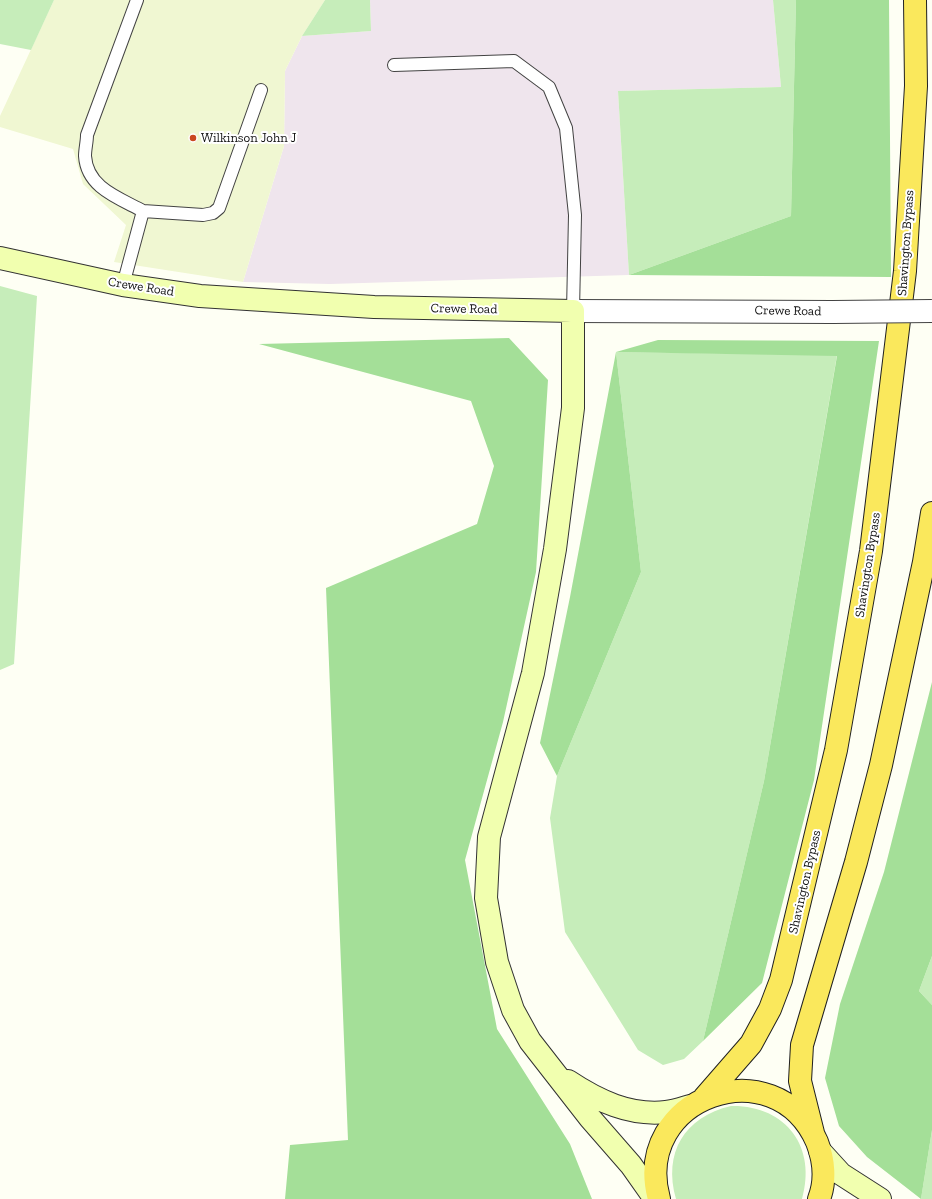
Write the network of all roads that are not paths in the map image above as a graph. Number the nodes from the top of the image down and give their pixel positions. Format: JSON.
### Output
{"nodes":[{"id":1,"x":137,"y":0,"type":"edge"},
{"id":2,"x":915,"y":0,"type":"edge"},
{"id":3,"x":394,"y":65,"type":"dead end"},
{"id":4,"x":261,"y":90,"type":"dead end"},
{"id":5,"x":143,"y":211,"type":"junction"},
{"id":6,"x":0,"y":258,"type":"edge"},
{"id":7,"x":123,"y":285,"type":"junction"},
{"id":8,"x":573,"y":311,"type":"junction"},
{"id":9,"x":932,"y":311,"type":"edge"},
{"id":10,"x":932,"y":513,"type":"edge"},
{"id":11,"x":556,"y":1072,"type":"junction"},
{"id":12,"x":697,"y":1102,"type":"junction"},
{"id":13,"x":816,"y":1142,"type":"junction"},
{"id":14,"x":656,"y":1199,"type":"edge"},
{"id":15,"x":659,"y":1199,"type":"edge"},
{"id":16,"x":819,"y":1199,"type":"edge"},
{"id":17,"x":880,"y":1199,"type":"edge"}],
"edges":[{"from":1,"to":5,"type":"lane"},
{"from":2,"to":12,"type":"highway","name":"Shavington Bypass"},
{"from":3,"to":8,"type":"lane"},
{"from":4,"to":5,"type":"lane"},
{"from":5,"to":7,"type":"lane"},
{"from":6,"to":7,"type":"main road","name":"Crewe Road"},
{"from":7,"to":8,"type":"main road","name":"Crewe Road"},
{"from":8,"to":9,"type":"street","name":"Crewe Road","bridge":true},
{"from":8,"to":11,"type":"main road"},
{"from":10,"to":13,"type":"highway"},
{"from":11,"to":12,"type":"main road"},
{"from":11,"to":14,"type":"main road"},
{"from":12,"to":13,"type":"highway"},
{"from":12,"to":15,"type":"highway","name":"Shavington Bypass"},
{"from":13,"to":16,"type":"highway"},
{"from":13,"to":17,"type":"main road"}]}
